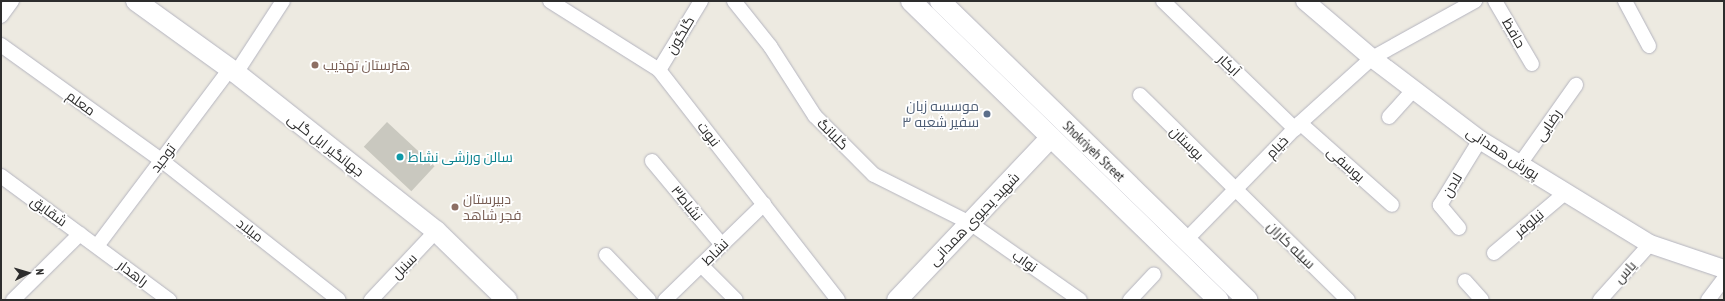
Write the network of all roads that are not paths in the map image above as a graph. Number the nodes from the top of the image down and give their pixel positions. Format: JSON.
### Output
{"nodes":[{"id":1,"x":12,"y":1,"type":"edge"},
{"id":2,"x":136,"y":1,"type":"edge"},
{"id":3,"x":283,"y":1,"type":"edge"},
{"id":4,"x":550,"y":1,"type":"edge"},
{"id":5,"x":701,"y":1,"type":"edge"},
{"id":6,"x":734,"y":1,"type":"edge"},
{"id":7,"x":911,"y":1,"type":"edge"},
{"id":8,"x":940,"y":1,"type":"edge"},
{"id":9,"x":1163,"y":1,"type":"edge"},
{"id":10,"x":1305,"y":1,"type":"edge"},
{"id":11,"x":1475,"y":1,"type":"edge"},
{"id":12,"x":1495,"y":1,"type":"edge"},
{"id":13,"x":1625,"y":1,"type":"edge"},
{"id":14,"x":1,"y":16,"type":"edge"},
{"id":15,"x":1,"y":45,"type":"edge"},
{"id":16,"x":1649,"y":46,"type":"dead end"},
{"id":17,"x":1372,"y":58,"type":"junction"},
{"id":18,"x":1532,"y":64,"type":"dead end"},
{"id":19,"x":659,"y":70,"type":"junction"},
{"id":20,"x":233,"y":71,"type":"junction"},
{"id":21,"x":1576,"y":85,"type":"dead end"},
{"id":22,"x":1414,"y":89,"type":"junction"},
{"id":23,"x":1140,"y":95,"type":"dead end"},
{"id":24,"x":1389,"y":117,"type":"dead end"},
{"id":25,"x":1298,"y":126,"type":"junction"},
{"id":26,"x":1052,"y":138,"type":"junction"},
{"id":27,"x":1480,"y":140,"type":"junction"},
{"id":28,"x":161,"y":160,"type":"junction"},
{"id":29,"x":652,"y":161,"type":"dead end"},
{"id":30,"x":1520,"y":164,"type":"junction"},
{"id":31,"x":1,"y":176,"type":"edge"},
{"id":32,"x":1235,"y":190,"type":"junction"},
{"id":33,"x":1565,"y":193,"type":"junction"},
{"id":34,"x":764,"y":204,"type":"junction"},
{"id":35,"x":1392,"y":205,"type":"dead end"},
{"id":36,"x":970,"y":223,"type":"junction"},
{"id":37,"x":1459,"y":228,"type":"dead end"},
{"id":38,"x":436,"y":231,"type":"junction"},
{"id":39,"x":80,"y":234,"type":"junction"},
{"id":40,"x":1186,"y":240,"type":"junction"},
{"id":41,"x":1650,"y":244,"type":"junction"},
{"id":42,"x":722,"y":245,"type":"junction"},
{"id":43,"x":97,"y":246,"type":"junction"},
{"id":44,"x":1494,"y":253,"type":"dead end"},
{"id":45,"x":606,"y":255,"type":"dead end"},
{"id":46,"x":701,"y":265,"type":"junction"},
{"id":47,"x":1724,"y":269,"type":"edge"},
{"id":48,"x":1154,"y":274,"type":"dead end"},
{"id":49,"x":1724,"y":279,"type":"edge"},
{"id":50,"x":1465,"y":281,"type":"dead end"},
{"id":51,"x":903,"y":298,"type":"edge"},
{"id":52,"x":14,"y":300,"type":"edge"},
{"id":53,"x":170,"y":300,"type":"edge"},
{"id":54,"x":340,"y":300,"type":"edge"},
{"id":55,"x":371,"y":300,"type":"edge"},
{"id":56,"x":507,"y":300,"type":"edge"},
{"id":57,"x":649,"y":300,"type":"edge"},
{"id":58,"x":665,"y":300,"type":"edge"},
{"id":59,"x":736,"y":300,"type":"edge"},
{"id":60,"x":838,"y":300,"type":"edge"},
{"id":61,"x":1080,"y":300,"type":"edge"},
{"id":62,"x":1130,"y":300,"type":"edge"},
{"id":63,"x":1219,"y":300,"type":"edge"},
{"id":64,"x":1248,"y":300,"type":"edge"},
{"id":65,"x":1348,"y":300,"type":"edge"},
{"id":66,"x":1482,"y":300,"type":"edge"},
{"id":67,"x":1600,"y":300,"type":"edge"},
{"id":68,"x":1708,"y":300,"type":"edge"}],
"edges":[{"from":1,"to":14,"type":"street"},
{"from":2,"to":20,"type":"main road","name":"جهانگیر ایل گلی"},
{"from":3,"to":20,"type":"street","name":"توحید"},
{"from":4,"to":19,"type":"street","name":"نبوت"},
{"from":5,"to":19,"type":"street","name":"گلگون"},
{"from":6,"to":36,"type":"street","name":"گلبانگ"},
{"from":7,"to":26,"type":"main road","name":"Shokriyeh Street"},
{"from":8,"to":40,"type":"main road","name":"Shokriyeh Street"},
{"from":9,"to":25,"type":"street","name":"آبکار"},
{"from":10,"to":17,"type":"street","name":"پورش همدانی"},
{"from":11,"to":17,"type":"street","name":"خیام"},
{"from":12,"to":18,"type":"street","name":"حافظ"},
{"from":13,"to":16,"type":"street"},
{"from":15,"to":28,"type":"street","name":"معلم"},
{"from":17,"to":22,"type":"street","name":"پورش همدانی"},
{"from":17,"to":25,"type":"street","name":"خیام"},
{"from":19,"to":34,"type":"street","name":"نبوت"},
{"from":20,"to":28,"type":"street","name":"توحید"},
{"from":20,"to":38,"type":"main road","name":"جهانگیر ایل گلی"},
{"from":21,"to":30,"type":"street","name":"رضایی"},
{"from":22,"to":24,"type":"street"},
{"from":22,"to":27,"type":"street","name":"پورش همدانی"},
{"from":23,"to":32,"type":"street","name":"بوستان"},
{"from":25,"to":32,"type":"street","name":"خیام"},
{"from":25,"to":35,"type":"street","name":"یوسفی"},
{"from":26,"to":36,"type":"main road","name":"شهید یحیوی همدانی"},
{"from":26,"to":63,"type":"main road","name":"Shokriyeh Street"},
{"from":27,"to":30,"type":"street","name":"پورش همدانی"},
{"from":27,"to":37,"type":"street","name":"لادن"},
{"from":28,"to":43,"type":"street","name":"توحید"},
{"from":28,"to":54,"type":"street","name":"میلاد"},
{"from":29,"to":42,"type":"street","name":"نشاط۳"},
{"from":30,"to":33,"type":"street","name":"پورش همدانی"},
{"from":31,"to":39,"type":"street","name":"شقایق"},
{"from":32,"to":40,"type":"street","name":"خیام"},
{"from":32,"to":65,"type":"street","name":"سیله کاران"},
{"from":33,"to":41,"type":"street","name":"پورش همدانی"},
{"from":33,"to":44,"type":"street","name":"نیلوفر"},
{"from":34,"to":42,"type":"street","name":"نشاط"},
{"from":34,"to":60,"type":"street","name":"نبوت"},
{"from":36,"to":51,"type":"main road","name":"شهید یحیوی همدانی"},
{"from":36,"to":61,"type":"street","name":"نواب"},
{"from":38,"to":55,"type":"street","name":"سنبل"},
{"from":38,"to":56,"type":"main road","name":"جهانگیر ایل گلی"},
{"from":39,"to":43,"type":"street","name":"شقایق"},
{"from":39,"to":52,"type":"street"},
{"from":40,"to":64,"type":"main road","name":"Shokriyeh Street"},
{"from":41,"to":47,"type":"street","name":"پورش همدانی"},
{"from":41,"to":67,"type":"street","name":"یاس"},
{"from":42,"to":46,"type":"street","name":"نشاط"},
{"from":43,"to":53,"type":"street","name":"راهدار"},
{"from":45,"to":57,"type":"street"},
{"from":46,"to":58,"type":"street","name":"نشاط"},
{"from":46,"to":59,"type":"street"},
{"from":48,"to":62,"type":"street"},
{"from":49,"to":68,"type":"street"},
{"from":50,"to":66,"type":"street"}]}
